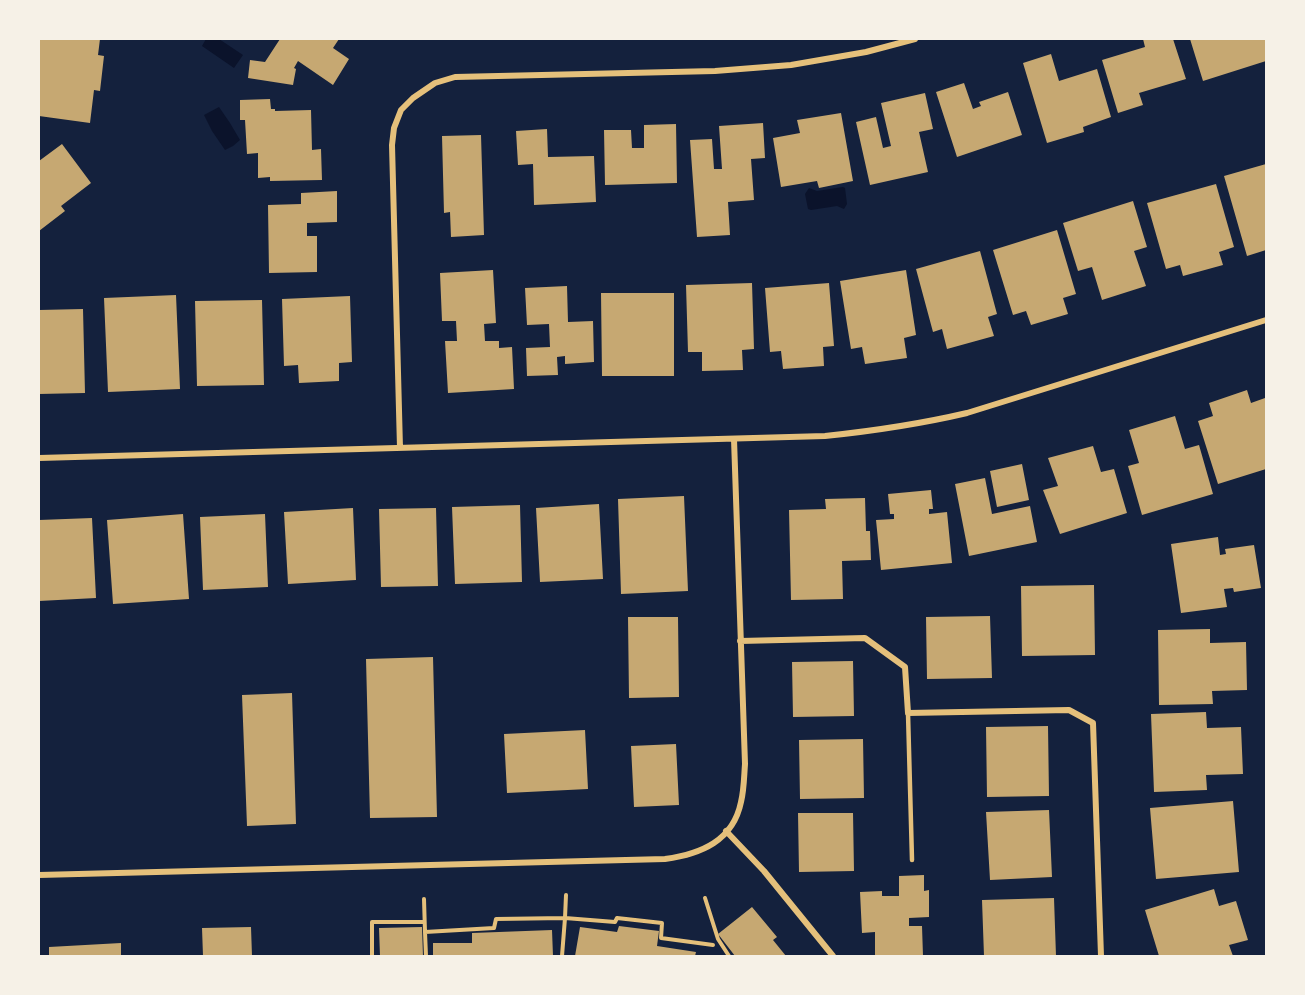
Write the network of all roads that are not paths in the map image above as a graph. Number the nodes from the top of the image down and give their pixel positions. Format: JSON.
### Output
{"nodes":[{"id":1,"x":915,"y":39,"type":"edge"},
{"id":2,"x":1266,"y":320,"type":"edge"},
{"id":3,"x":734,"y":438,"type":"junction"},
{"id":4,"x":400,"y":448,"type":"junction"},
{"id":5,"x":39,"y":458,"type":"edge"},
{"id":6,"x":740,"y":641,"type":"junction"},
{"id":7,"x":908,"y":712,"type":"junction"},
{"id":8,"x":726,"y":831,"type":"junction"},
{"id":9,"x":912,"y":860,"type":"dead end"},
{"id":10,"x":39,"y":876,"type":"edge"},
{"id":11,"x":833,"y":956,"type":"edge"},
{"id":12,"x":1101,"y":956,"type":"edge"}],
"edges":[{"from":1,"to":4,"type":"street"},
{"from":2,"to":3,"type":"street"},
{"from":3,"to":4,"type":"street"},
{"from":3,"to":6,"type":"street"},
{"from":4,"to":5,"type":"street"},
{"from":6,"to":7,"type":"street"},
{"from":6,"to":8,"type":"street"},
{"from":7,"to":9,"type":"lane"},
{"from":7,"to":12,"type":"street"},
{"from":8,"to":10,"type":"street"},
{"from":8,"to":11,"type":"street"}]}
